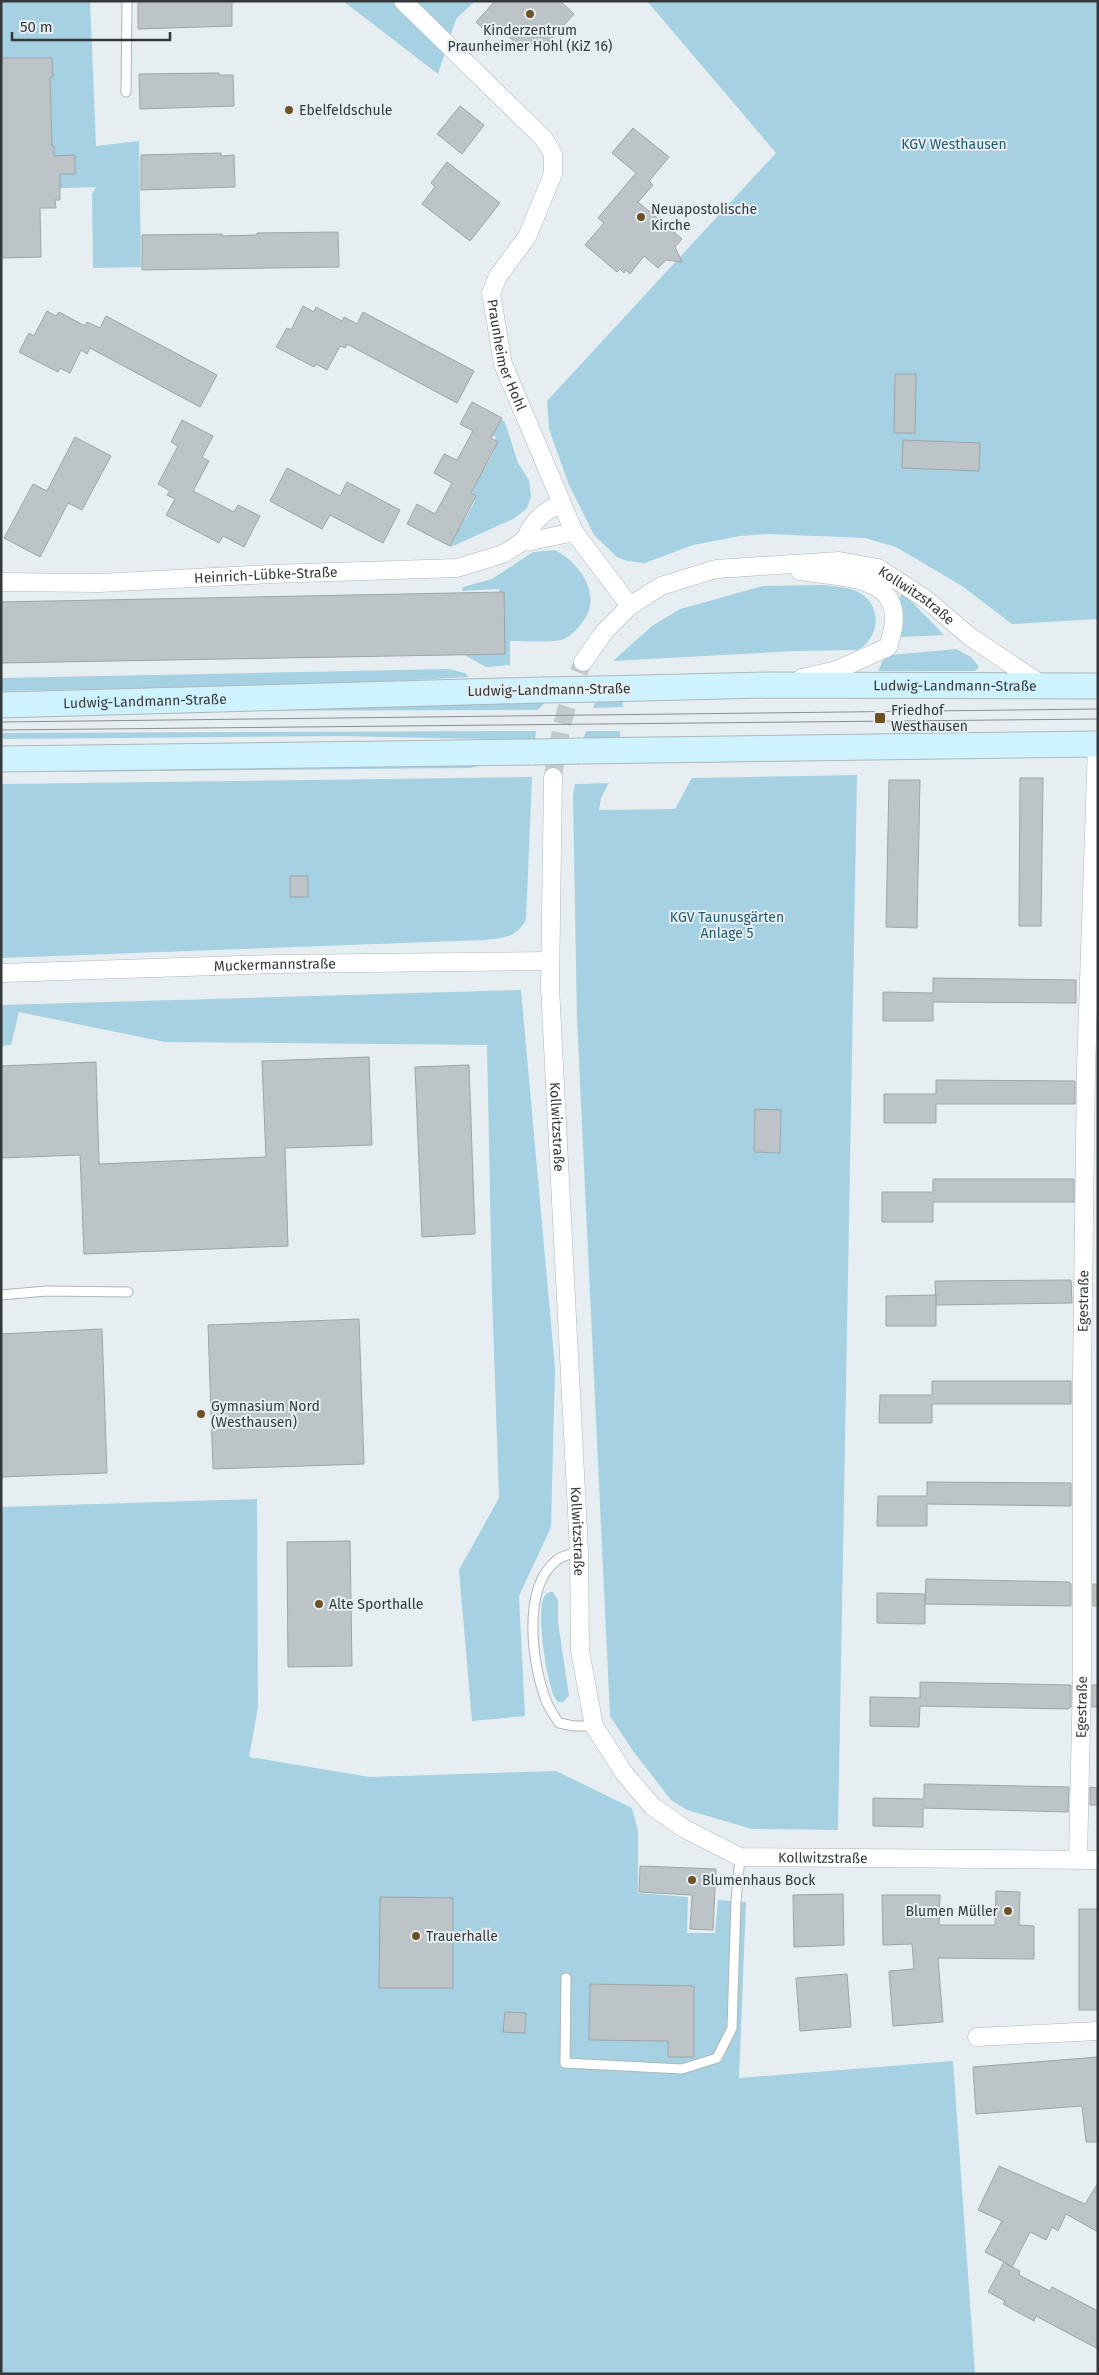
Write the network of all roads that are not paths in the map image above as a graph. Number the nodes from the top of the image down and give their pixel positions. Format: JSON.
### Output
{"nodes":[{"id":1,"x":127,"y":1,"type":"edge"},
{"id":2,"x":403,"y":1,"type":"edge"},
{"id":3,"x":126,"y":92,"type":"dead end"},
{"id":4,"x":562,"y":504,"type":"junction"},
{"id":5,"x":574,"y":532,"type":"junction"},
{"id":6,"x":525,"y":540,"type":"junction"},
{"id":7,"x":770,"y":566,"type":"junction"},
{"id":8,"x":1,"y":582,"type":"edge"},
{"id":9,"x":630,"y":606,"type":"junction"},
{"id":10,"x":582,"y":662,"type":"tunnel mouth"},
{"id":11,"x":1042,"y":685,"type":"junction"},
{"id":12,"x":769,"y":686,"type":"junction"},
{"id":13,"x":1098,"y":686,"type":"edge"},
{"id":14,"x":1,"y":705,"type":"edge"},
{"id":15,"x":1097,"y":744,"type":"edge"},
{"id":16,"x":1,"y":759,"type":"edge"},
{"id":17,"x":553,"y":777,"type":"tunnel mouth"},
{"id":18,"x":1093,"y":939,"type":"edge"},
{"id":19,"x":549,"y":961,"type":"junction"},
{"id":20,"x":1,"y":973,"type":"edge"},
{"id":21,"x":128,"y":1292,"type":"dead end"},
{"id":22,"x":1,"y":1295,"type":"edge"},
{"id":23,"x":579,"y":1551,"type":"junction"},
{"id":24,"x":594,"y":1726,"type":"junction"},
{"id":25,"x":740,"y":1857,"type":"junction"},
{"id":26,"x":1078,"y":1859,"type":"junction"},
{"id":27,"x":1098,"y":1860,"type":"edge"},
{"id":28,"x":566,"y":1978,"type":"dead end"},
{"id":29,"x":1098,"y":2031,"type":"edge"},
{"id":30,"x":977,"y":2037,"type":"dead end"}],
"edges":[{"from":1,"to":3,"type":"lane"},
{"from":2,"to":4,"type":"street","name":"Praunheimer Hohl"},
{"from":4,"to":5,"type":"street","name":"Praunheimer Hohl"},
{"from":4,"to":6,"type":"street","name":"Heinrich-Lübke-Straße"},
{"from":5,"to":6,"type":"street","name":"Heinrich-Lübke-Straße"},
{"from":5,"to":9,"type":"street","name":"Praunheimer Hohl"},
{"from":6,"to":8,"type":"street","name":"Heinrich-Lübke-Straße"},
{"from":7,"to":9,"type":"street","name":"Kollwitzstraße"},
{"from":7,"to":11,"type":"street","name":"Kollwitzstraße"},
{"from":7,"to":12,"type":"street","name":"Kollwitzstraße"},
{"from":9,"to":10,"type":"street","name":"Kollwitzstraße"},
{"from":11,"to":12,"type":"main road","name":"Ludwig-Landmann-Straße"},
{"from":11,"to":13,"type":"main road","name":"Ludwig-Landmann-Straße"},
{"from":12,"to":14,"type":"main road","name":"Ludwig-Landmann-Straße","bridge":true},
{"from":15,"to":16,"type":"main road","bridge":true},
{"from":15,"to":18,"type":"street","name":"Egestraße"},
{"from":17,"to":19,"type":"street","name":"Kollwitzstraße"},
{"from":18,"to":26,"type":"street","name":"Egestraße"},
{"from":19,"to":20,"type":"street","name":"Muckermannstraße"},
{"from":19,"to":23,"type":"street","name":"Kollwitzstraße"},
{"from":21,"to":22,"type":"lane"},
{"from":23,"to":24,"type":"street","name":"Kollwitzstraße"},
{"from":23,"to":24,"type":"lane"},
{"from":24,"to":25,"type":"street","name":"Kollwitzstraße"},
{"from":25,"to":26,"type":"street","name":"Kollwitzstraße"},
{"from":25,"to":28,"type":"lane"},
{"from":26,"to":27,"type":"street","name":"Kollwitzstraße"},
{"from":29,"to":30,"type":"street"}]}
